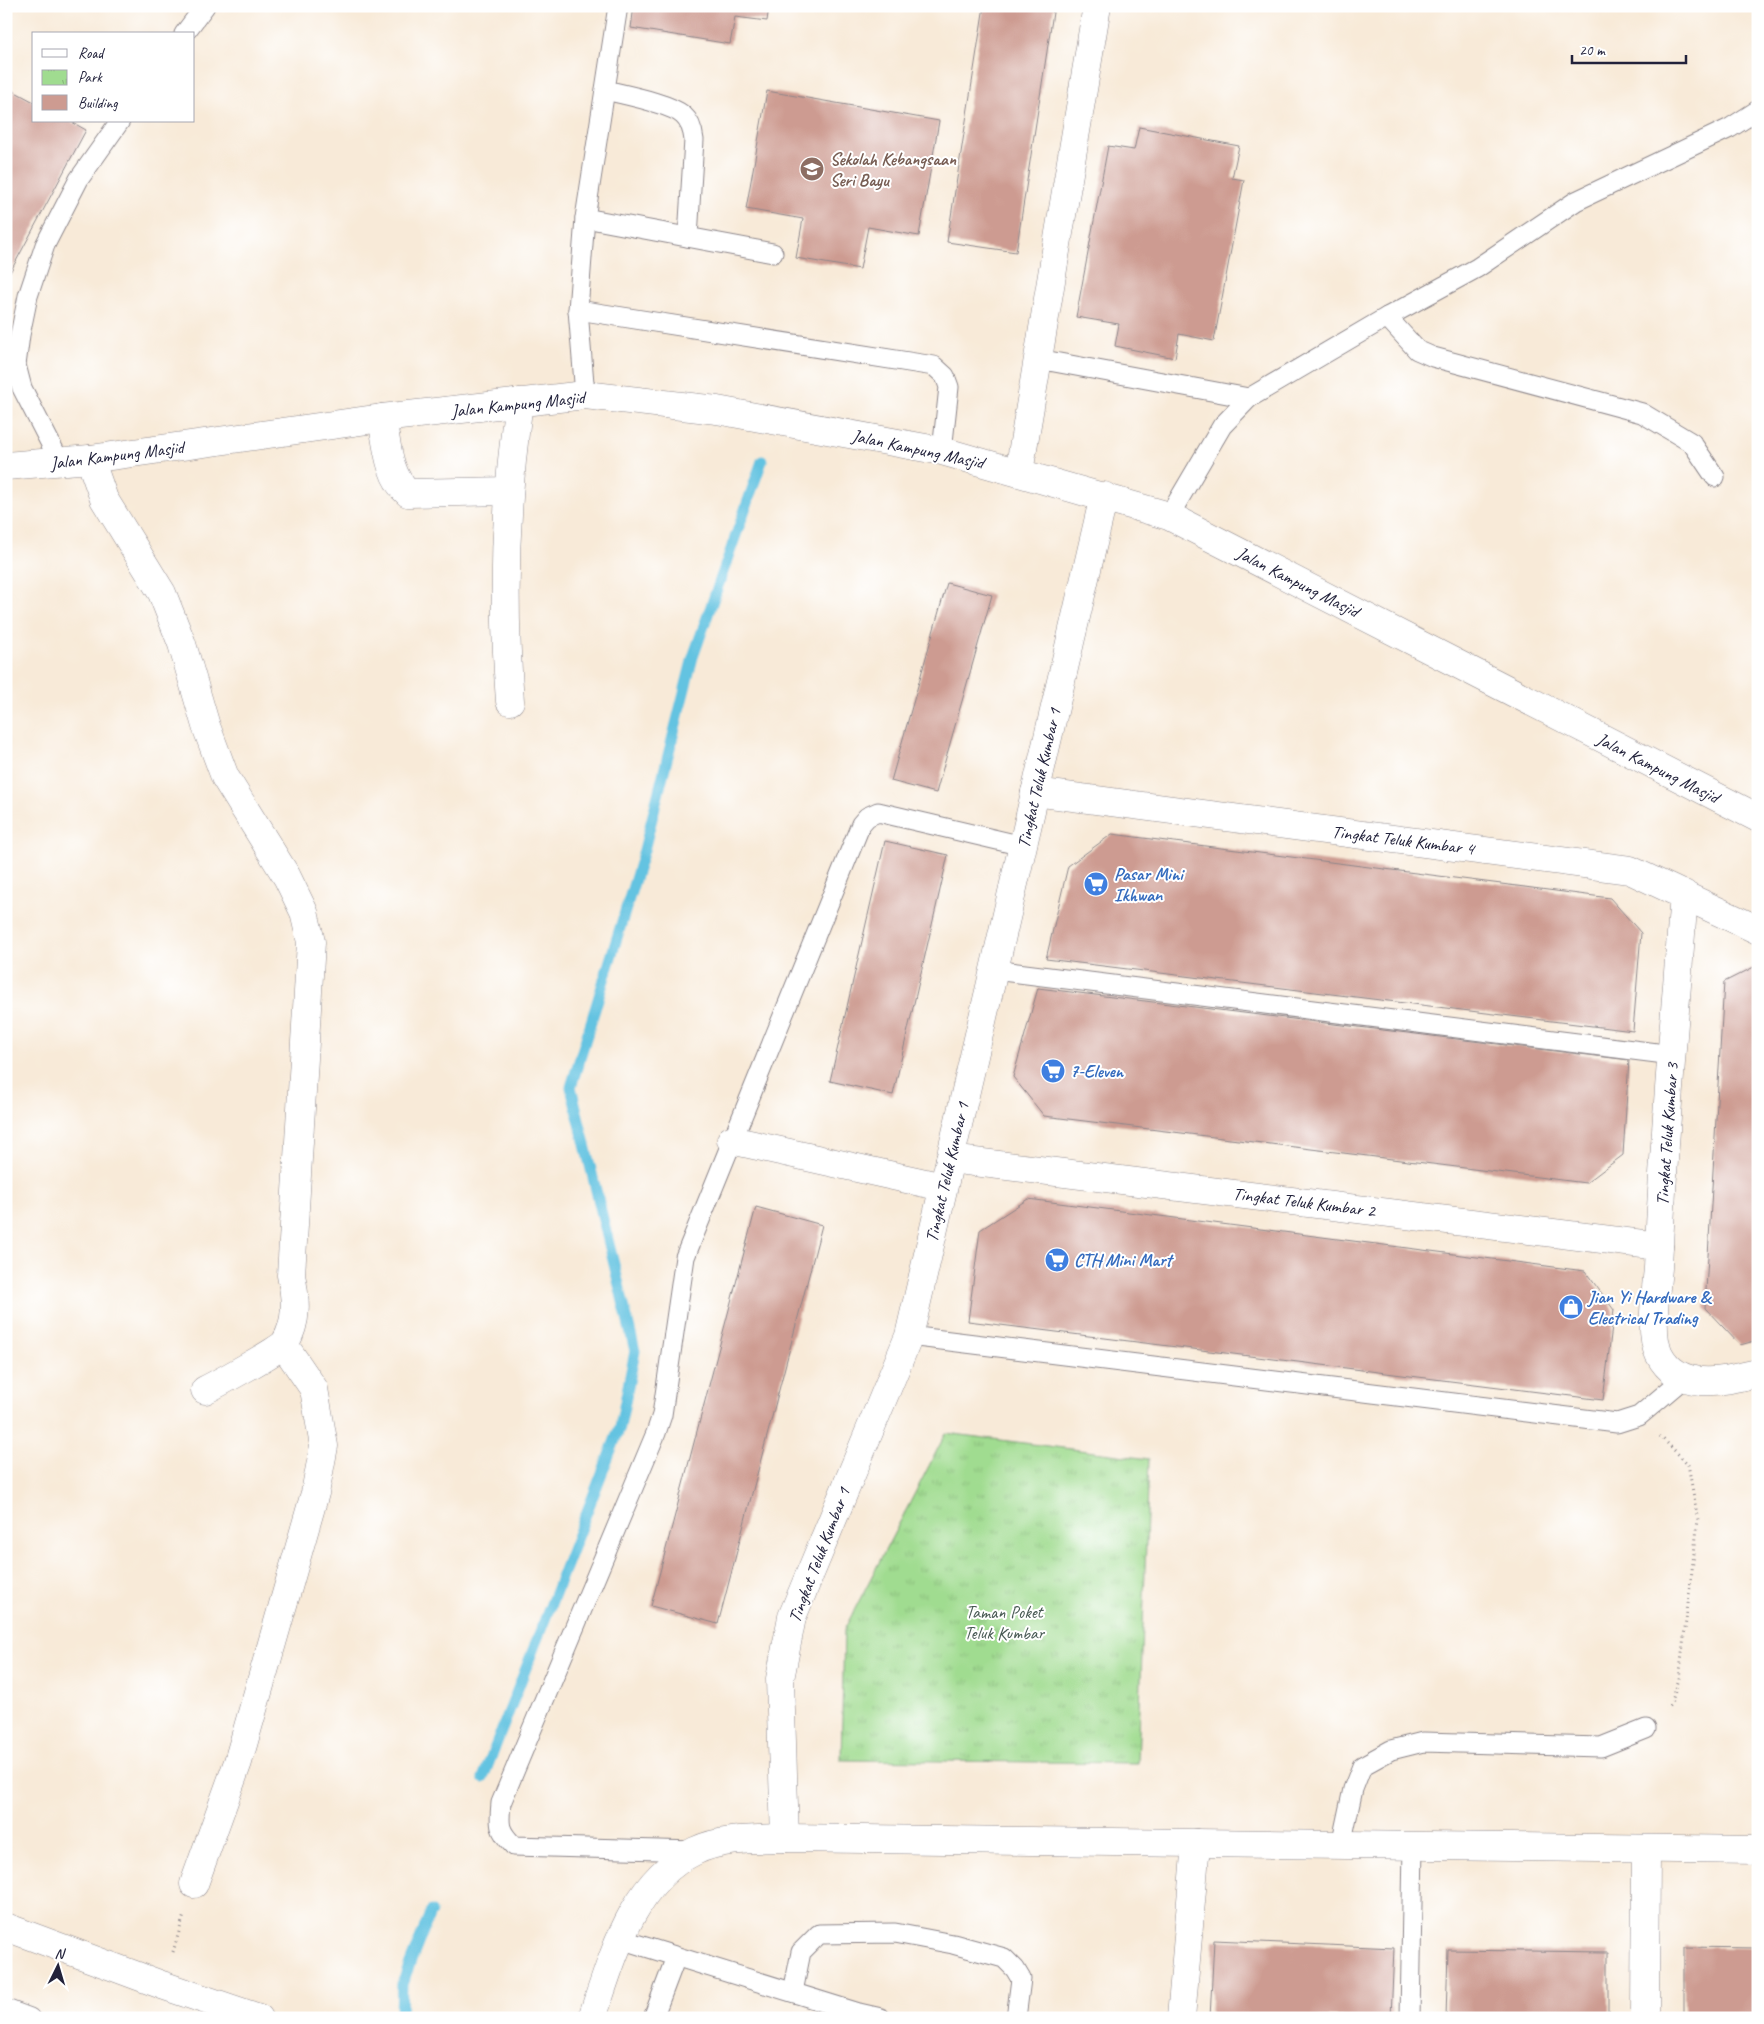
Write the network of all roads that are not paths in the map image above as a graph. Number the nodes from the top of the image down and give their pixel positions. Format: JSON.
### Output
{"nodes":[{"id":1,"x":205,"y":6,"type":"edge"},
{"id":2,"x":618,"y":6,"type":"edge"},
{"id":3,"x":1097,"y":6,"type":"edge"},
{"id":4,"x":186,"y":32,"type":"edge"},
{"id":5,"x":605,"y":90,"type":"junction"},
{"id":6,"x":1758,"y":110,"type":"edge"},
{"id":7,"x":119,"y":122,"type":"edge"},
{"id":8,"x":585,"y":218,"type":"junction"},
{"id":9,"x":688,"y":237,"type":"junction"},
{"id":10,"x":773,"y":253,"type":"dead end"},
{"id":11,"x":578,"y":310,"type":"junction"},
{"id":12,"x":1387,"y":316,"type":"junction"},
{"id":13,"x":1038,"y":359,"type":"junction"},
{"id":14,"x":585,"y":395,"type":"junction"},
{"id":15,"x":1249,"y":398,"type":"junction"},
{"id":16,"x":519,"y":402,"type":"junction"},
{"id":17,"x":382,"y":418,"type":"junction"},
{"id":18,"x":942,"y":451,"type":"junction"},
{"id":19,"x":90,"y":459,"type":"junction"},
{"id":20,"x":60,"y":462,"type":"junction"},
{"id":21,"x":6,"y":466,"type":"edge"},
{"id":22,"x":1019,"y":472,"type":"junction"},
{"id":23,"x":1715,"y":477,"type":"dead end"},
{"id":24,"x":509,"y":491,"type":"junction"},
{"id":25,"x":1104,"y":496,"type":"junction"},
{"id":26,"x":1169,"y":516,"type":"junction"},
{"id":27,"x":510,"y":701,"type":"dead end"},
{"id":28,"x":1035,"y":792,"type":"junction"},
{"id":29,"x":1758,"y":818,"type":"edge"},
{"id":30,"x":1023,"y":846,"type":"junction"},
{"id":31,"x":1684,"y":894,"type":"junction"},
{"id":32,"x":1758,"y":930,"type":"edge"},
{"id":33,"x":994,"y":970,"type":"junction"},
{"id":34,"x":1673,"y":1055,"type":"junction"},
{"id":35,"x":731,"y":1140,"type":"junction"},
{"id":36,"x":950,"y":1159,"type":"junction"},
{"id":37,"x":943,"y":1187,"type":"junction"},
{"id":38,"x":1659,"y":1246,"type":"junction"},
{"id":39,"x":909,"y":1336,"type":"junction"},
{"id":40,"x":284,"y":1345,"type":"junction"},
{"id":41,"x":1758,"y":1372,"type":"edge"},
{"id":42,"x":1678,"y":1374,"type":"junction"},
{"id":43,"x":205,"y":1390,"type":"dead end"},
{"id":44,"x":1646,"y":1729,"type":"road end"},
{"id":45,"x":785,"y":1838,"type":"junction"},
{"id":46,"x":1196,"y":1843,"type":"junction"},
{"id":47,"x":1341,"y":1845,"type":"junction"},
{"id":48,"x":1413,"y":1846,"type":"junction"},
{"id":49,"x":1646,"y":1849,"type":"junction"},
{"id":50,"x":1758,"y":1850,"type":"edge"},
{"id":51,"x":696,"y":1851,"type":"junction"},
{"id":52,"x":194,"y":1884,"type":"road end"},
{"id":53,"x":6,"y":1927,"type":"edge"},
{"id":54,"x":620,"y":1939,"type":"junction"},
{"id":55,"x":676,"y":1957,"type":"junction"},
{"id":56,"x":793,"y":1992,"type":"junction"},
{"id":57,"x":6,"y":2009,"type":"edge"},
{"id":58,"x":858,"y":2016,"type":"edge"},
{"id":59,"x":30,"y":2018,"type":"edge"},
{"id":60,"x":259,"y":2018,"type":"edge"},
{"id":61,"x":592,"y":2018,"type":"edge"},
{"id":62,"x":653,"y":2018,"type":"edge"},
{"id":63,"x":881,"y":2018,"type":"edge"},
{"id":64,"x":1016,"y":2018,"type":"edge"},
{"id":65,"x":1181,"y":2018,"type":"edge"},
{"id":66,"x":1410,"y":2018,"type":"edge"},
{"id":67,"x":1645,"y":2018,"type":"edge"}],
"edges":[{"from":1,"to":4,"type":"lane"},
{"from":2,"to":5,"type":"lane"},
{"from":3,"to":13,"type":"street"},
{"from":5,"to":8,"type":"lane"},
{"from":5,"to":9,"type":"lane"},
{"from":6,"to":12,"type":"lane"},
{"from":7,"to":20,"type":"lane"},
{"from":8,"to":9,"type":"lane"},
{"from":8,"to":11,"type":"lane"},
{"from":9,"to":10,"type":"lane"},
{"from":11,"to":14,"type":"lane"},
{"from":11,"to":18,"type":"lane"},
{"from":12,"to":15,"type":"lane"},
{"from":12,"to":23,"type":"lane"},
{"from":13,"to":15,"type":"lane"},
{"from":13,"to":22,"type":"street"},
{"from":14,"to":16,"type":"street","name":"Jalan Kampung Masjid"},
{"from":14,"to":18,"type":"street","name":"Jalan Kampung Masjid"},
{"from":15,"to":26,"type":"lane"},
{"from":16,"to":17,"type":"street","name":"Jalan Kampung Masjid"},
{"from":16,"to":24,"type":"street"},
{"from":17,"to":19,"type":"street","name":"Jalan Kampung Masjid"},
{"from":17,"to":24,"type":"street"},
{"from":18,"to":22,"type":"street","name":"Jalan Kampung Masjid"},
{"from":19,"to":20,"type":"street","name":"Jalan Kampung Masjid"},
{"from":19,"to":40,"type":"street"},
{"from":20,"to":21,"type":"street","name":"Jalan Kampung Masjid"},
{"from":22,"to":25,"type":"street","name":"Jalan Kampung Masjid"},
{"from":24,"to":27,"type":"street"},
{"from":25,"to":26,"type":"street","name":"Jalan Kampung Masjid"},
{"from":25,"to":28,"type":"street","name":"Tingkat Teluk Kumbar 1"},
{"from":26,"to":29,"type":"street","name":"Jalan Kampung Masjid"},
{"from":28,"to":30,"type":"street","name":"Tingkat Teluk Kumbar 1"},
{"from":28,"to":31,"type":"street","name":"Tingkat Teluk Kumbar 4"},
{"from":30,"to":33,"type":"street","name":"Tingkat Teluk Kumbar 1"},
{"from":30,"to":35,"type":"lane"},
{"from":31,"to":32,"type":"street","name":"Tingkat Teluk Kumbar 4"},
{"from":31,"to":34,"type":"street","name":"Tingkat Teluk Kumbar 3"},
{"from":33,"to":34,"type":"lane"},
{"from":33,"to":36,"type":"street","name":"Tingkat Teluk Kumbar 1"},
{"from":34,"to":38,"type":"street","name":"Tingkat Teluk Kumbar 3"},
{"from":35,"to":37,"type":"street"},
{"from":35,"to":51,"type":"lane"},
{"from":36,"to":37,"type":"street","name":"Tingkat Teluk Kumbar 1"},
{"from":36,"to":38,"type":"street","name":"Tingkat Teluk Kumbar 2"},
{"from":37,"to":39,"type":"street","name":"Tingkat Teluk Kumbar 1"},
{"from":38,"to":42,"type":"street","name":"Tingkat Teluk Kumbar 3"},
{"from":39,"to":42,"type":"lane"},
{"from":39,"to":45,"type":"street","name":"Tingkat Teluk Kumbar 1"},
{"from":40,"to":43,"type":"street"},
{"from":40,"to":52,"type":"street"},
{"from":41,"to":42,"type":"street"},
{"from":44,"to":47,"type":"lane"},
{"from":45,"to":46,"type":"street"},
{"from":45,"to":51,"type":"street"},
{"from":46,"to":47,"type":"street"},
{"from":46,"to":65,"type":"street"},
{"from":47,"to":48,"type":"street"},
{"from":48,"to":49,"type":"street"},
{"from":48,"to":66,"type":"lane"},
{"from":49,"to":50,"type":"street"},
{"from":49,"to":67,"type":"street"},
{"from":51,"to":54,"type":"street"},
{"from":53,"to":60,"type":"street"},
{"from":54,"to":55,"type":"lane"},
{"from":54,"to":61,"type":"street"},
{"from":55,"to":56,"type":"lane"},
{"from":55,"to":62,"type":"lane"},
{"from":56,"to":58,"type":"lane"},
{"from":56,"to":64,"type":"lane"},
{"from":57,"to":59,"type":"lane"},
{"from":58,"to":63,"type":"lane"}]}
